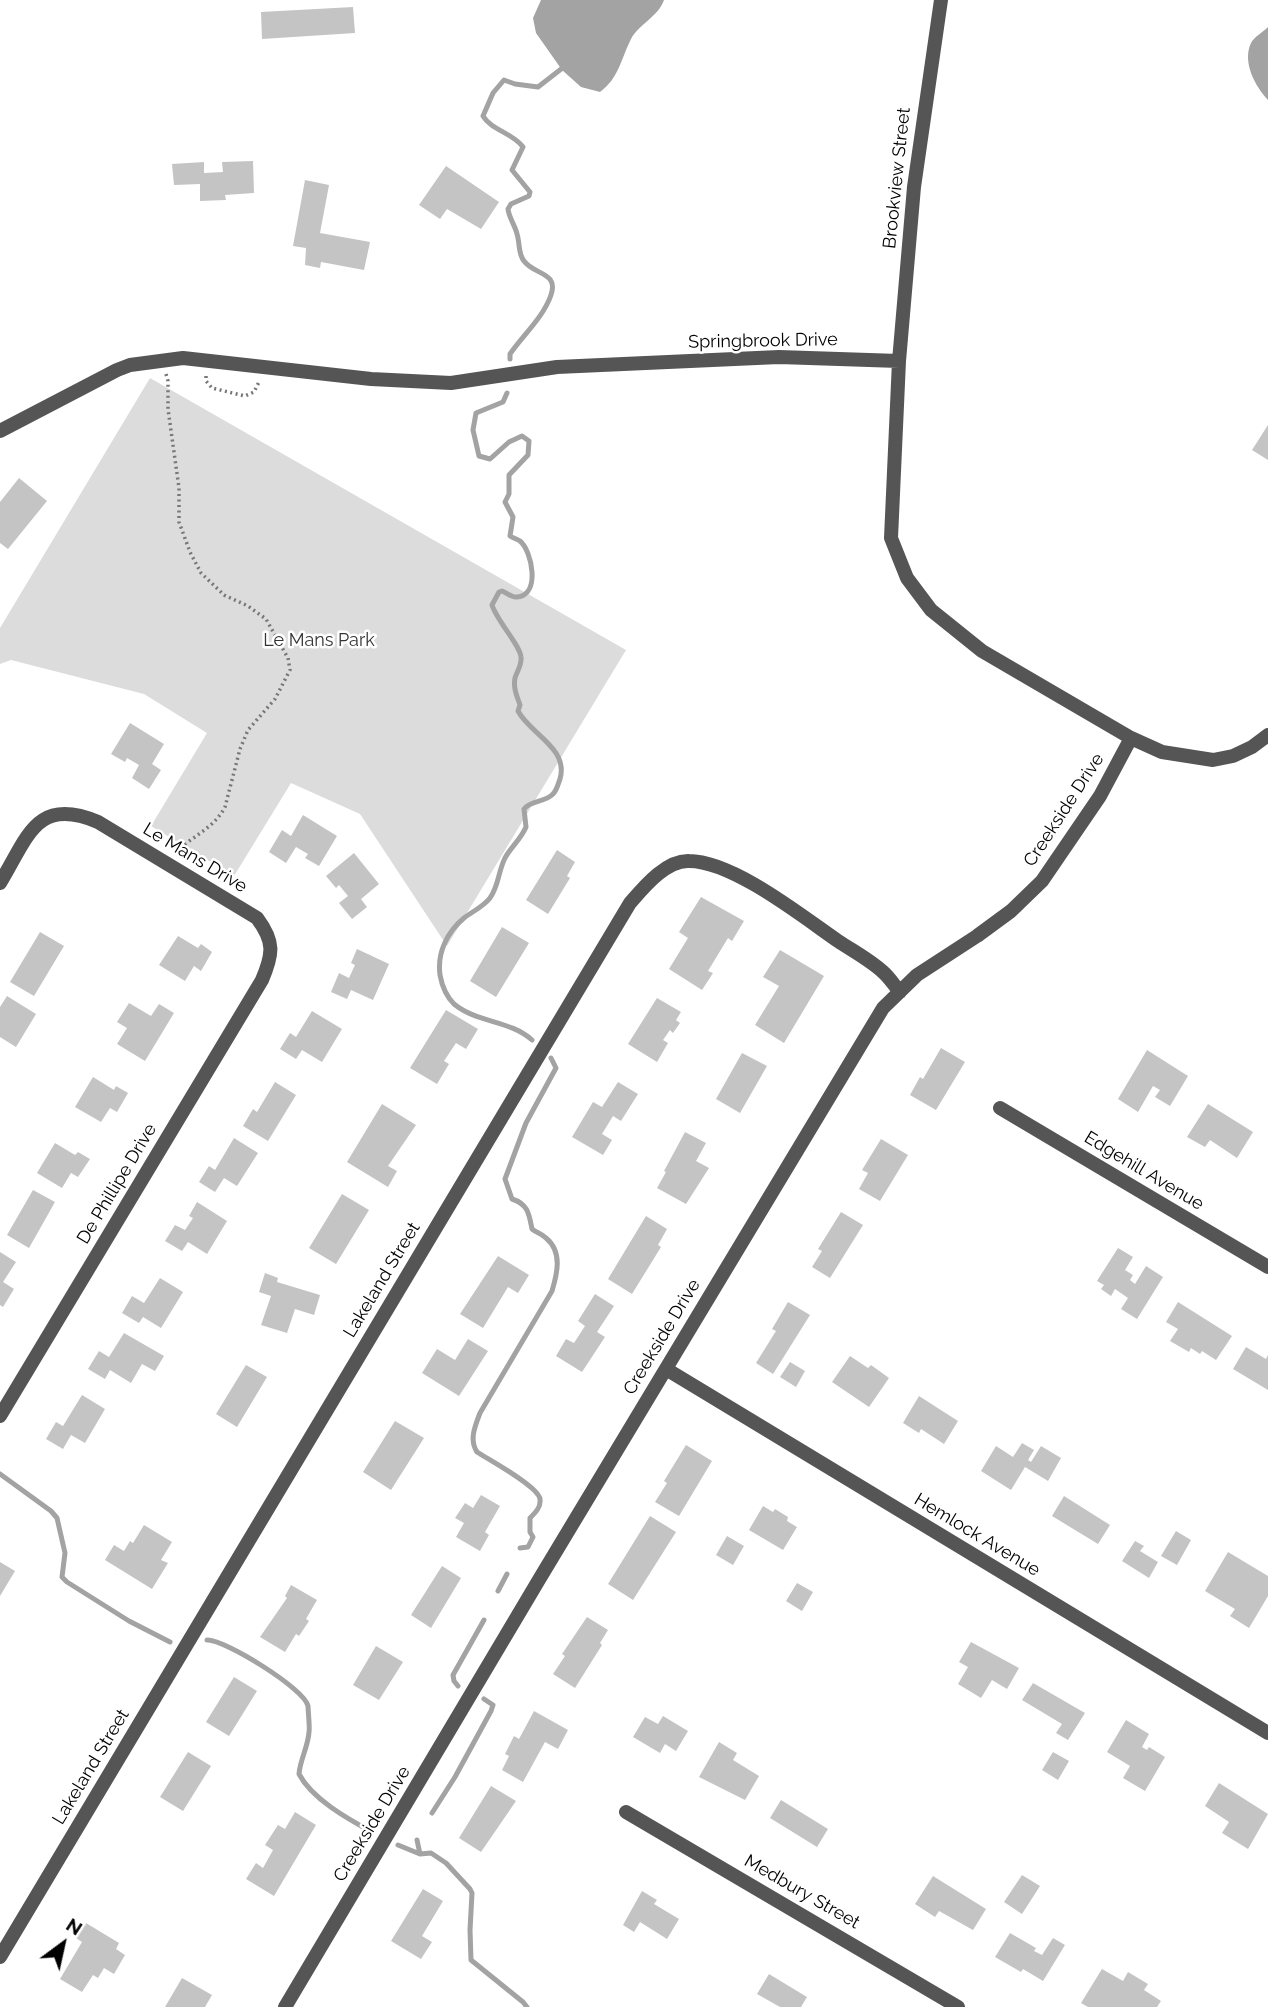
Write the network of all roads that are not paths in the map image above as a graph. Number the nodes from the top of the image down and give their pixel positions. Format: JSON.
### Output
{"nodes":[{"id":1,"x":941,"y":0,"type":"edge"},
{"id":2,"x":899,"y":360,"type":"junction"},
{"id":3,"x":0,"y":431,"type":"edge"},
{"id":4,"x":1268,"y":735,"type":"edge"},
{"id":5,"x":1132,"y":738,"type":"junction"},
{"id":6,"x":0,"y":883,"type":"edge"},
{"id":7,"x":266,"y":971,"type":"joint"},
{"id":8,"x":900,"y":992,"type":"junction"},
{"id":9,"x":1000,"y":1108,"type":"dead end"},
{"id":10,"x":1268,"y":1267,"type":"edge"},
{"id":11,"x":666,"y":1369,"type":"junction"},
{"id":12,"x":0,"y":1416,"type":"edge"},
{"id":13,"x":1268,"y":1733,"type":"edge"},
{"id":14,"x":626,"y":1812,"type":"dead end"},
{"id":15,"x":0,"y":1957,"type":"edge"},
{"id":16,"x":285,"y":2007,"type":"edge"},
{"id":17,"x":958,"y":2007,"type":"edge"}],
"edges":[{"from":1,"to":2,"type":"street","name":"Brookview Street"},
{"from":2,"to":3,"type":"street","name":"Springbrook Drive"},
{"from":2,"to":5,"type":"street"},
{"from":4,"to":5,"type":"street"},
{"from":5,"to":8,"type":"street","name":"Creekside Drive"},
{"from":6,"to":7,"type":"street","name":"Le Mans Drive"},
{"from":7,"to":12,"type":"street","name":"De Phillipe Drive"},
{"from":8,"to":11,"type":"street","name":"Creekside Drive"},
{"from":8,"to":15,"type":"street","name":"Lakeland Street"},
{"from":9,"to":10,"type":"street","name":"Edgehill Avenue"},
{"from":11,"to":13,"type":"street","name":"Hemlock Avenue"},
{"from":11,"to":16,"type":"street","name":"Creekside Drive"},
{"from":14,"to":17,"type":"street","name":"Medbury Street"}]}
